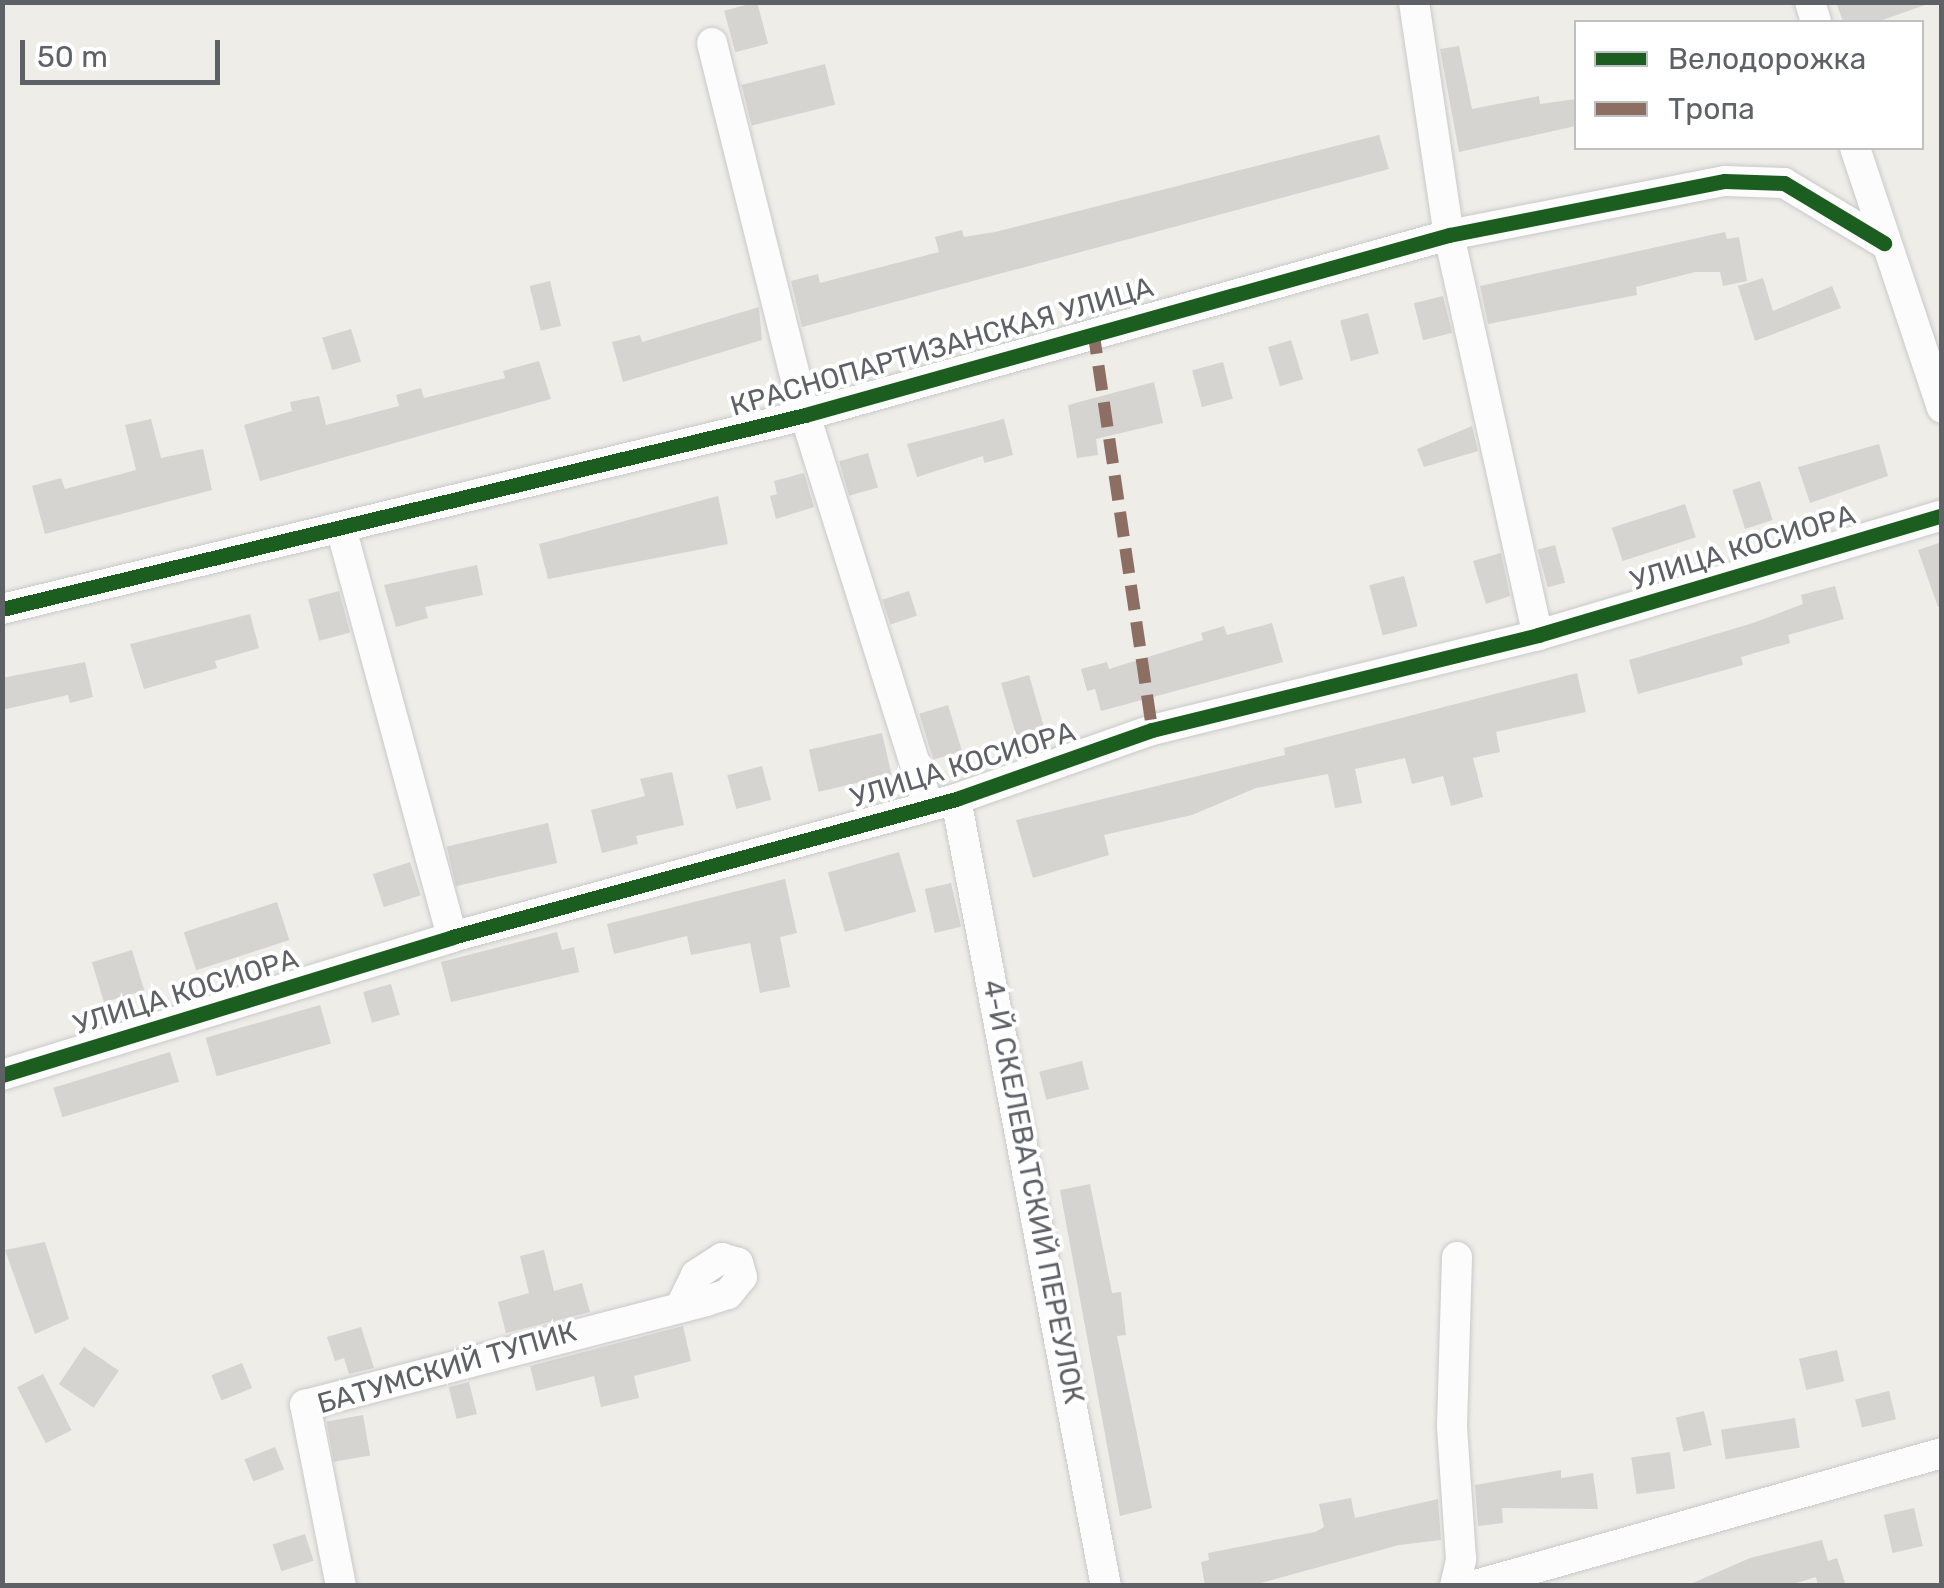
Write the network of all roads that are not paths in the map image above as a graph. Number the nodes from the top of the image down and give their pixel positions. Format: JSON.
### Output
{"nodes":[{"id":1,"x":1414,"y":2,"type":"edge"},
{"id":2,"x":712,"y":43,"type":"dead end"},
{"id":3,"x":1856,"y":150,"type":"edge"},
{"id":4,"x":1449,"y":235,"type":"junction"},
{"id":5,"x":1884,"y":243,"type":"junction"},
{"id":6,"x":1942,"y":408,"type":"edge"},
{"id":7,"x":804,"y":414,"type":"junction"},
{"id":8,"x":1942,"y":515,"type":"edge"},
{"id":9,"x":341,"y":528,"type":"junction"},
{"id":10,"x":2,"y":609,"type":"edge"},
{"id":11,"x":1538,"y":634,"type":"junction"},
{"id":12,"x":942,"y":802,"type":"junction"},
{"id":13,"x":452,"y":937,"type":"junction"},
{"id":14,"x":2,"y":1074,"type":"edge"},
{"id":15,"x":1457,"y":1257,"type":"dead end"},
{"id":16,"x":694,"y":1303,"type":"dead end"},
{"id":17,"x":1942,"y":1453,"type":"edge"},
{"id":18,"x":341,"y":1586,"type":"edge"},
{"id":19,"x":1106,"y":1586,"type":"edge"},
{"id":20,"x":1455,"y":1586,"type":"edge"},
{"id":21,"x":1472,"y":1586,"type":"edge"}],
"edges":[{"from":1,"to":4,"type":"street"},
{"from":2,"to":7,"type":"street","name":"4-Й СКЕЛЕВАТСКИЙ ПЕРЕУЛОК"},
{"from":3,"to":5,"type":"street"},
{"from":4,"to":5,"type":"street","name":"КРАСНОПАРТИЗАНСКАЯ УЛИЦА"},
{"from":4,"to":7,"type":"street","name":"КРАСНОПАРТИЗАНСКАЯ УЛИЦА"},
{"from":4,"to":11,"type":"street"},
{"from":5,"to":6,"type":"street"},
{"from":7,"to":9,"type":"street","name":"КРАСНОПАРТИЗАНСКАЯ УЛИЦА"},
{"from":7,"to":12,"type":"street","name":"4-Й СКЕЛЕВАТСКИЙ ПЕРЕУЛОК"},
{"from":8,"to":11,"type":"street","name":"УЛИЦА КОСИОРА"},
{"from":9,"to":10,"type":"street","name":"КРАСНОПАРТИЗАНСКАЯ УЛИЦА"},
{"from":9,"to":13,"type":"street"},
{"from":11,"to":12,"type":"street","name":"УЛИЦА КОСИОРА"},
{"from":12,"to":13,"type":"street","name":"УЛИЦА КОСИОРА"},
{"from":12,"to":19,"type":"street","name":"4-Й СКЕЛЕВАТСКИЙ ПЕРЕУЛОК"},
{"from":13,"to":14,"type":"street","name":"УЛИЦА КОСИОРА"},
{"from":15,"to":20,"type":"street"},
{"from":16,"to":18,"type":"street","name":"БАТУМСКИЙ ТУПИК"},
{"from":17,"to":21,"type":"street"}]}
